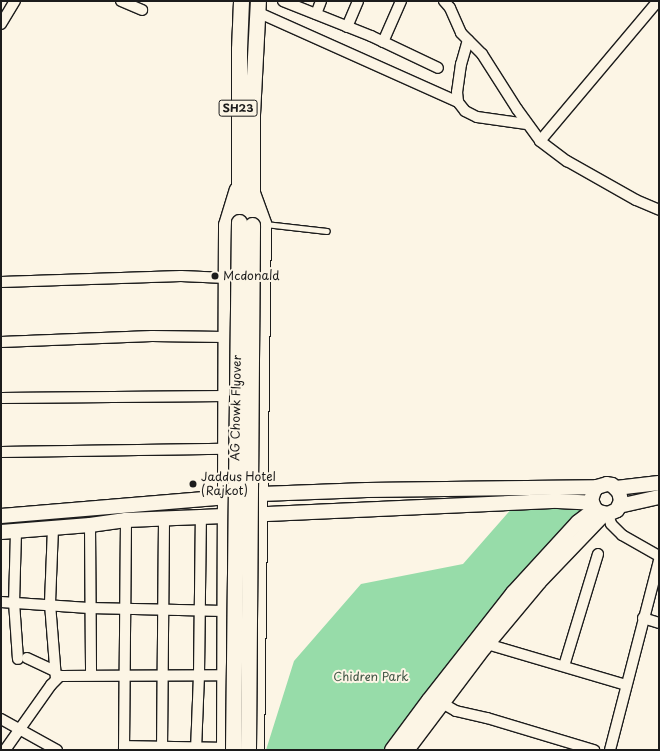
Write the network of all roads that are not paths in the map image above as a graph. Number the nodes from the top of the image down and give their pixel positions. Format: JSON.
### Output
{"nodes":[{"id":1,"x":15,"y":1,"type":"edge"},
{"id":2,"x":121,"y":1,"type":"edge"},
{"id":3,"x":241,"y":1,"type":"edge"},
{"id":4,"x":283,"y":1,"type":"edge"},
{"id":5,"x":321,"y":1,"type":"edge"},
{"id":6,"x":358,"y":1,"type":"edge"},
{"id":7,"x":401,"y":1,"type":"edge"},
{"id":8,"x":444,"y":1,"type":"edge"},
{"id":9,"x":658,"y":1,"type":"edge"},
{"id":10,"x":258,"y":7,"type":"edge"},
{"id":11,"x":142,"y":10,"type":"dead end"},
{"id":12,"x":316,"y":14,"type":"junction"},
{"id":13,"x":1,"y":24,"type":"edge"},
{"id":14,"x":347,"y":27,"type":"junction"},
{"id":15,"x":468,"y":40,"type":"junction"},
{"id":16,"x":383,"y":42,"type":"junction"},
{"id":17,"x":438,"y":68,"type":"dead end"},
{"id":18,"x":458,"y":102,"type":"junction"},
{"id":19,"x":527,"y":124,"type":"junction"},
{"id":20,"x":540,"y":141,"type":"junction"},
{"id":21,"x":245,"y":168,"type":"junction"},
{"id":22,"x":245,"y":188,"type":"junction"},
{"id":23,"x":659,"y":210,"type":"edge"},
{"id":24,"x":252,"y":224,"type":"junction"},
{"id":25,"x":327,"y":231,"type":"dead end"},
{"id":26,"x":226,"y":278,"type":"junction"},
{"id":27,"x":1,"y":282,"type":"edge"},
{"id":28,"x":226,"y":337,"type":"junction"},
{"id":29,"x":1,"y":342,"type":"edge"},
{"id":30,"x":225,"y":396,"type":"junction"},
{"id":31,"x":1,"y":398,"type":"edge"},
{"id":32,"x":225,"y":449,"type":"junction"},
{"id":33,"x":1,"y":452,"type":"edge"},
{"id":34,"x":659,"y":483,"type":"edge"},
{"id":35,"x":597,"y":487,"type":"junction"},
{"id":36,"x":616,"y":488,"type":"junction"},
{"id":37,"x":261,"y":494,"type":"junction"},
{"id":38,"x":225,"y":497,"type":"junction"},
{"id":39,"x":659,"y":497,"type":"edge"},
{"id":40,"x":604,"y":509,"type":"junction"},
{"id":41,"x":261,"y":514,"type":"junction"},
{"id":42,"x":1,"y":516,"type":"edge"},
{"id":43,"x":224,"y":516,"type":"junction"},
{"id":44,"x":201,"y":517,"type":"junction"},
{"id":45,"x":164,"y":518,"type":"junction"},
{"id":46,"x":126,"y":520,"type":"junction"},
{"id":47,"x":90,"y":525,"type":"junction"},
{"id":48,"x":53,"y":528,"type":"junction"},
{"id":49,"x":1,"y":532,"type":"edge"},
{"id":50,"x":16,"y":532,"type":"junction"},
{"id":51,"x":598,"y":554,"type":"dead end"},
{"id":52,"x":659,"y":556,"type":"edge"},
{"id":53,"x":659,"y":560,"type":"edge"},
{"id":54,"x":1,"y":602,"type":"edge"},
{"id":55,"x":14,"y":602,"type":"junction"},
{"id":56,"x":50,"y":604,"type":"junction"},
{"id":57,"x":89,"y":608,"type":"junction"},
{"id":58,"x":126,"y":608,"type":"junction"},
{"id":59,"x":162,"y":610,"type":"junction"},
{"id":60,"x":224,"y":611,"type":"junction"},
{"id":61,"x":201,"y":612,"type":"junction"},
{"id":62,"x":643,"y":618,"type":"junction"},
{"id":63,"x":659,"y":623,"type":"edge"},
{"id":64,"x":487,"y":644,"type":"junction"},
{"id":65,"x":564,"y":666,"type":"junction"},
{"id":66,"x":199,"y":674,"type":"junction"},
{"id":67,"x":55,"y":675,"type":"junction"},
{"id":68,"x":90,"y":675,"type":"junction"},
{"id":69,"x":125,"y":675,"type":"junction"},
{"id":70,"x":162,"y":675,"type":"junction"},
{"id":71,"x":224,"y":675,"type":"junction"},
{"id":72,"x":626,"y":685,"type":"junction"},
{"id":73,"x":442,"y":703,"type":"junction"},
{"id":74,"x":1,"y":719,"type":"edge"},
{"id":75,"x":19,"y":730,"type":"junction"},
{"id":76,"x":124,"y":748,"type":"edge"},
{"id":77,"x":162,"y":748,"type":"edge"},
{"id":78,"x":196,"y":749,"type":"edge"},
{"id":79,"x":227,"y":749,"type":"edge"},
{"id":80,"x":5,"y":750,"type":"edge"},
{"id":81,"x":57,"y":750,"type":"edge"},
{"id":82,"x":248,"y":750,"type":"edge"},
{"id":83,"x":257,"y":750,"type":"edge"},
{"id":84,"x":392,"y":750,"type":"edge"},
{"id":85,"x":407,"y":750,"type":"edge"},
{"id":86,"x":594,"y":750,"type":"edge"},
{"id":87,"x":610,"y":750,"type":"edge"}],
"edges":[{"from":1,"to":13,"type":"street"},
{"from":2,"to":11,"type":"street"},
{"from":3,"to":21,"type":"main road","number":"SH23"},
{"from":4,"to":12,"type":"street"},
{"from":5,"to":12,"type":"street"},
{"from":6,"to":14,"type":"street"},
{"from":7,"to":16,"type":"street"},
{"from":8,"to":15,"type":"street"},
{"from":9,"to":20,"type":"street"},
{"from":10,"to":18,"type":"street"},
{"from":10,"to":21,"type":"main road","number":"SH23"},
{"from":12,"to":14,"type":"street"},
{"from":14,"to":16,"type":"street"},
{"from":15,"to":18,"type":"street"},
{"from":15,"to":19,"type":"street"},
{"from":16,"to":17,"type":"street"},
{"from":18,"to":19,"type":"street"},
{"from":19,"to":20,"type":"street"},
{"from":20,"to":23,"type":"street"},
{"from":21,"to":22,"type":"main road","number":"SH23"},
{"from":22,"to":24,"type":"main road","name":"AG Chowk Flyover","number":"SH23"},
{"from":22,"to":26,"type":"street"},
{"from":24,"to":25,"type":"lane"},
{"from":24,"to":37,"type":"street"},
{"from":24,"to":79,"type":"main road","name":"AG Chowk Flyover","number":"SH23","bridge":true},
{"from":24,"to":82,"type":"main road","name":"AG Chowk Flyover","number":"SH23","bridge":true},
{"from":26,"to":27,"type":"street"},
{"from":26,"to":28,"type":"street"},
{"from":28,"to":29,"type":"street"},
{"from":28,"to":30,"type":"street"},
{"from":30,"to":31,"type":"street"},
{"from":30,"to":32,"type":"street"},
{"from":32,"to":33,"type":"street"},
{"from":32,"to":38,"type":"street"},
{"from":34,"to":36,"type":"street"},
{"from":35,"to":36,"type":"street"},
{"from":35,"to":37,"type":"street"},
{"from":35,"to":40,"type":"street"},
{"from":36,"to":40,"type":"street"},
{"from":37,"to":38,"type":"street"},
{"from":37,"to":41,"type":"street"},
{"from":38,"to":42,"type":"street"},
{"from":38,"to":43,"type":"street"},
{"from":39,"to":40,"type":"street"},
{"from":40,"to":41,"type":"street"},
{"from":40,"to":52,"type":"street"},
{"from":40,"to":64,"type":"street"},
{"from":40,"to":84,"type":"street"},
{"from":41,"to":43,"type":"street"},
{"from":41,"to":83,"type":"street"},
{"from":43,"to":44,"type":"street"},
{"from":43,"to":60,"type":"street"},
{"from":44,"to":45,"type":"street"},
{"from":44,"to":61,"type":"street"},
{"from":45,"to":46,"type":"street"},
{"from":45,"to":59,"type":"street"},
{"from":46,"to":47,"type":"street"},
{"from":46,"to":58,"type":"street"},
{"from":47,"to":48,"type":"street"},
{"from":47,"to":57,"type":"street"},
{"from":48,"to":50,"type":"street"},
{"from":48,"to":56,"type":"street"},
{"from":49,"to":50,"type":"street"},
{"from":50,"to":55,"type":"street"},
{"from":51,"to":65,"type":"street"},
{"from":53,"to":62,"type":"street"},
{"from":54,"to":55,"type":"street"},
{"from":55,"to":56,"type":"street"},
{"from":55,"to":67,"type":"street"},
{"from":56,"to":57,"type":"street"},
{"from":56,"to":67,"type":"street"},
{"from":57,"to":58,"type":"street"},
{"from":57,"to":68,"type":"street"},
{"from":58,"to":59,"type":"street"},
{"from":58,"to":69,"type":"street"},
{"from":59,"to":61,"type":"street"},
{"from":59,"to":70,"type":"street"},
{"from":60,"to":61,"type":"street"},
{"from":60,"to":71,"type":"street"},
{"from":61,"to":66,"type":"street"},
{"from":62,"to":63,"type":"street"},
{"from":62,"to":72,"type":"street"},
{"from":64,"to":65,"type":"street"},
{"from":64,"to":73,"type":"street"},
{"from":65,"to":72,"type":"street"},
{"from":66,"to":70,"type":"street"},
{"from":66,"to":71,"type":"street"},
{"from":66,"to":78,"type":"street"},
{"from":67,"to":68,"type":"street"},
{"from":67,"to":75,"type":"street"},
{"from":68,"to":69,"type":"street"},
{"from":69,"to":70,"type":"street"},
{"from":69,"to":76,"type":"street"},
{"from":70,"to":77,"type":"street"},
{"from":71,"to":79,"type":"street"},
{"from":72,"to":87,"type":"street"},
{"from":73,"to":85,"type":"street"},
{"from":73,"to":86,"type":"street"},
{"from":74,"to":75,"type":"street"},
{"from":75,"to":80,"type":"street"},
{"from":75,"to":81,"type":"street"},
{"from":76,"to":77,"type":"street"},
{"from":77,"to":78,"type":"street"},
{"from":78,"to":79,"type":"street"}]}
